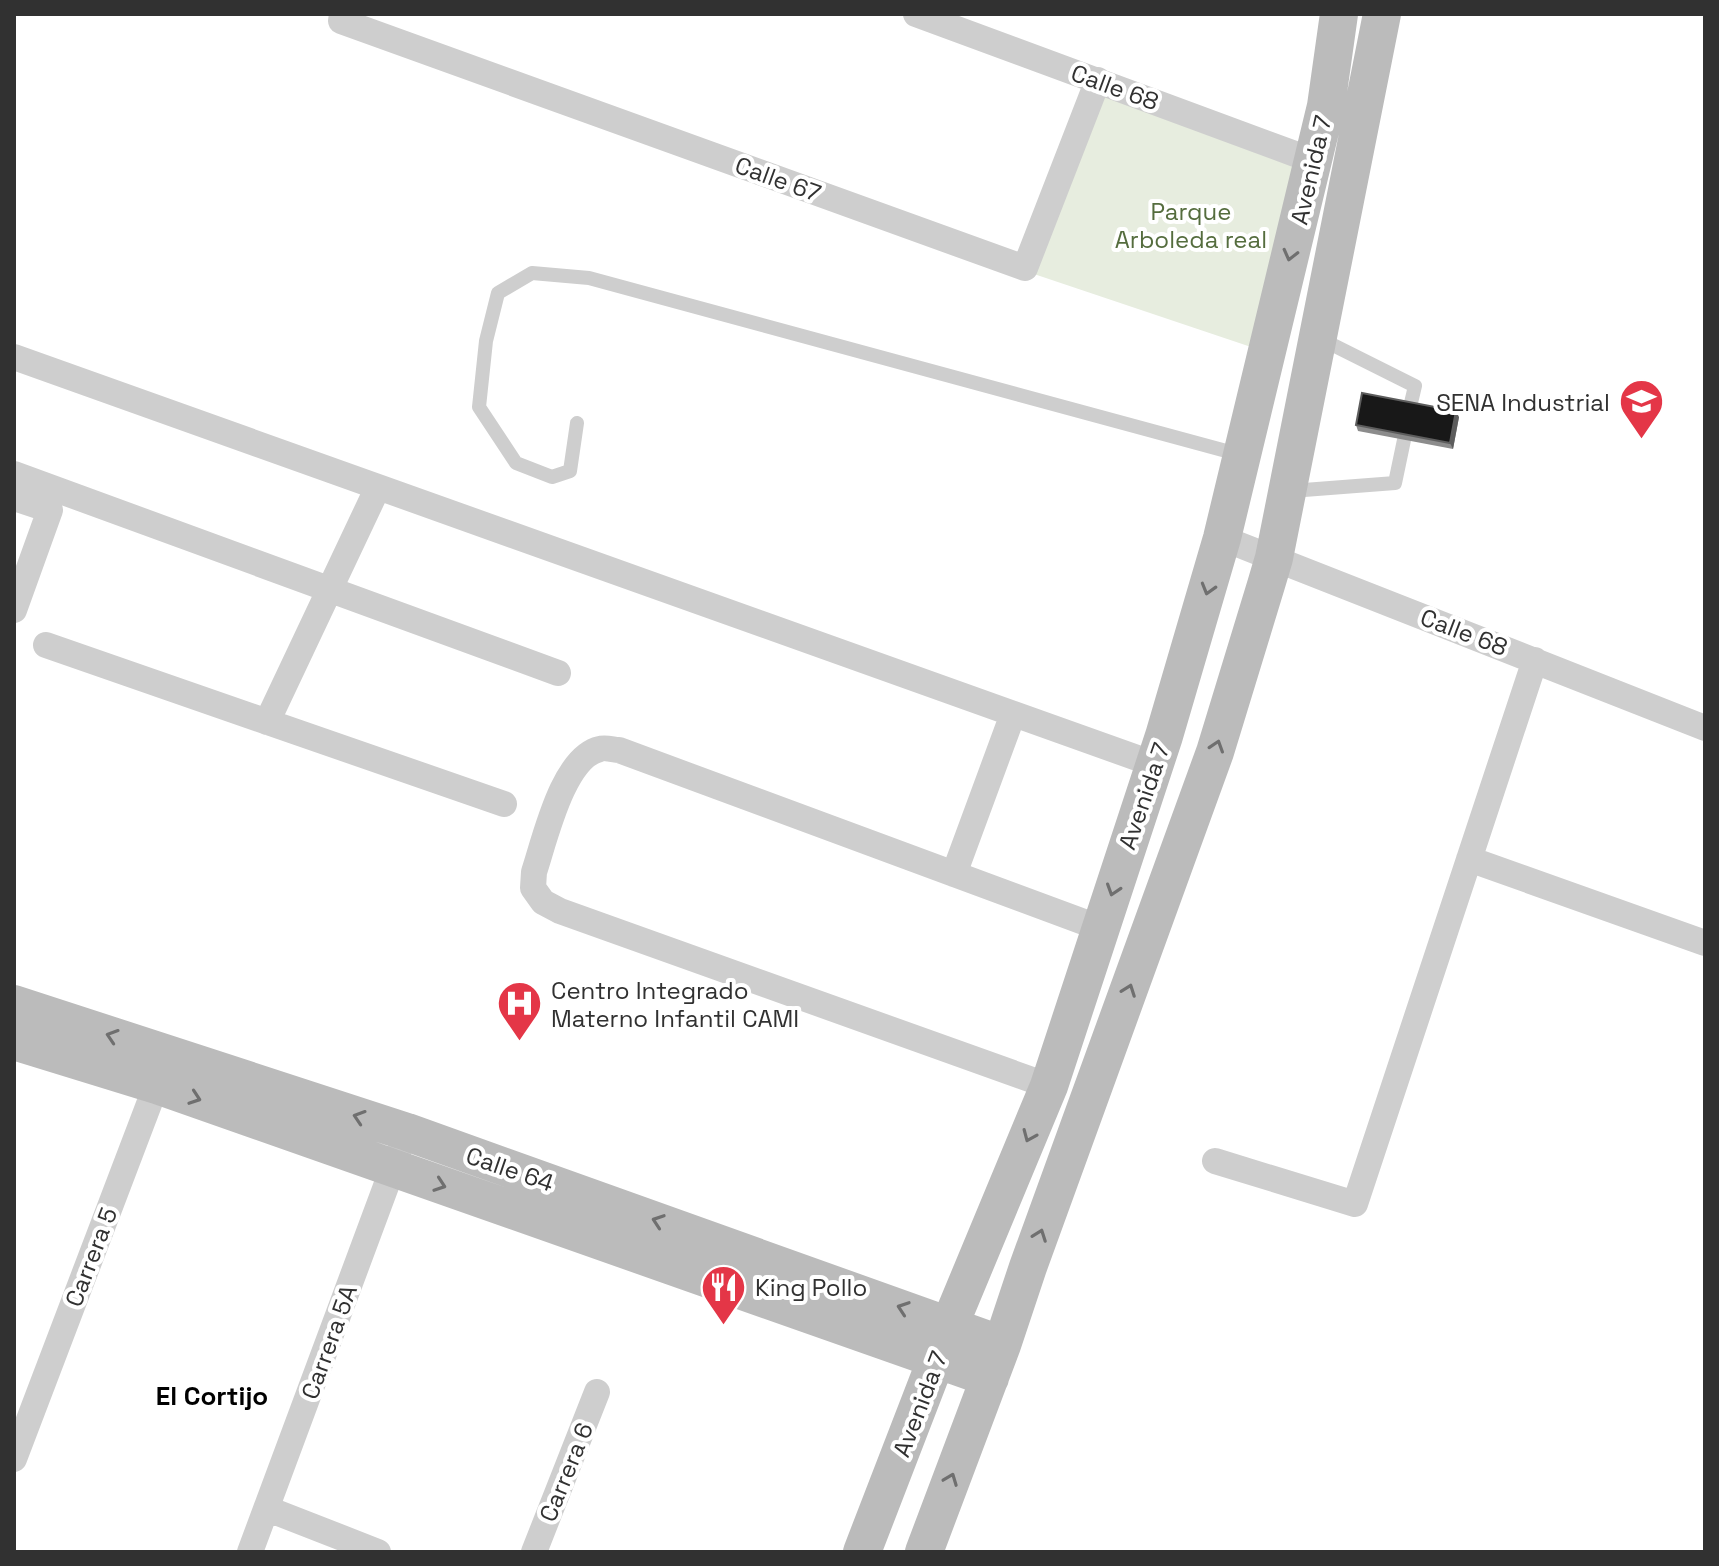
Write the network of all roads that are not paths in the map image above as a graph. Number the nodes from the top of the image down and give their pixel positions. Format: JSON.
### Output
{"nodes":[{"id":1,"x":916,"y":14,"type":"edge"},
{"id":2,"x":1339,"y":14,"type":"edge"},
{"id":3,"x":1382,"y":14,"type":"edge"},
{"id":4,"x":341,"y":18,"type":"edge"},
{"id":5,"x":1098,"y":80,"type":"junction"},
{"id":6,"x":1314,"y":161,"type":"junction"},
{"id":7,"x":1317,"y":337,"type":"junction"},
{"id":8,"x":14,"y":357,"type":"edge"},
{"id":9,"x":1410,"y":407,"type":"edge"},
{"id":10,"x":577,"y":423,"type":"dead end"},
{"id":11,"x":1404,"y":440,"type":"edge"},
{"id":12,"x":1241,"y":455,"type":"junction"},
{"id":13,"x":14,"y":474,"type":"edge"},
{"id":14,"x":378,"y":487,"type":"junction"},
{"id":15,"x":1287,"y":491,"type":"junction"},
{"id":16,"x":14,"y":498,"type":"edge"},
{"id":17,"x":1222,"y":538,"type":"junction"},
{"id":18,"x":1274,"y":558,"type":"junction"},
{"id":19,"x":330,"y":590,"type":"junction"},
{"id":20,"x":14,"y":610,"type":"edge"},
{"id":21,"x":46,"y":645,"type":"dead end"},
{"id":22,"x":1535,"y":660,"type":"junction"},
{"id":23,"x":558,"y":673,"type":"dead end"},
{"id":24,"x":1013,"y":714,"type":"junction"},
{"id":25,"x":267,"y":722,"type":"junction"},
{"id":26,"x":1705,"y":728,"type":"edge"},
{"id":27,"x":1154,"y":764,"type":"junction"},
{"id":28,"x":504,"y":804,"type":"dead end"},
{"id":29,"x":1469,"y":859,"type":"junction"},
{"id":30,"x":954,"y":874,"type":"junction"},
{"id":31,"x":1100,"y":928,"type":"junction"},
{"id":32,"x":1705,"y":943,"type":"edge"},
{"id":33,"x":14,"y":1004,"type":"edge"},
{"id":34,"x":14,"y":1041,"type":"edge"},
{"id":35,"x":162,"y":1069,"type":"junction"},
{"id":36,"x":1049,"y":1086,"type":"junction"},
{"id":37,"x":407,"y":1132,"type":"junction"},
{"id":38,"x":1215,"y":1161,"type":"dead end"},
{"id":39,"x":393,"y":1168,"type":"junction"},
{"id":40,"x":944,"y":1342,"type":"junction"},
{"id":41,"x":996,"y":1362,"type":"junction"},
{"id":42,"x":597,"y":1392,"type":"dead end"},
{"id":43,"x":14,"y":1459,"type":"edge"},
{"id":44,"x":268,"y":1509,"type":"junction"},
{"id":45,"x":250,"y":1552,"type":"edge"},
{"id":46,"x":378,"y":1552,"type":"edge"},
{"id":47,"x":534,"y":1552,"type":"edge"},
{"id":48,"x":862,"y":1552,"type":"edge"},
{"id":49,"x":924,"y":1552,"type":"edge"}],
"edges":[{"from":1,"to":5,"type":"street","name":"Calle 68"},
{"from":2,"to":6,"type":"main road","name":"Avenida 7"},
{"from":3,"to":7,"type":"main road","name":"Avenida 7"},
{"from":4,"to":5,"type":"street","name":"Calle 67"},
{"from":5,"to":6,"type":"street","name":"Calle 68"},
{"from":6,"to":12,"type":"main road","name":"Avenida 7","one_way":true},
{"from":7,"to":9,"type":"lane"},
{"from":7,"to":15,"type":"main road","name":"Avenida 7"},
{"from":8,"to":14,"type":"street"},
{"from":10,"to":12,"type":"lane"},
{"from":11,"to":15,"type":"lane"},
{"from":12,"to":17,"type":"main road","name":"Avenida 7"},
{"from":13,"to":19,"type":"street"},
{"from":14,"to":19,"type":"street"},
{"from":14,"to":24,"type":"street"},
{"from":15,"to":18,"type":"main road","name":"Avenida 7"},
{"from":16,"to":20,"type":"street"},
{"from":17,"to":18,"type":"street","name":"Calle 68"},
{"from":17,"to":27,"type":"main road","name":"Avenida 7","one_way":true},
{"from":18,"to":22,"type":"street","name":"Calle 68"},
{"from":41,"to":18,"type":"main road","name":"Avenida 7","one_way":true},
{"from":19,"to":23,"type":"street"},
{"from":19,"to":25,"type":"street"},
{"from":21,"to":25,"type":"street"},
{"from":22,"to":26,"type":"street","name":"Calle 68"},
{"from":22,"to":29,"type":"street"},
{"from":24,"to":27,"type":"street"},
{"from":24,"to":30,"type":"street"},
{"from":25,"to":28,"type":"street"},
{"from":27,"to":31,"type":"main road","name":"Avenida 7","one_way":true},
{"from":29,"to":32,"type":"street"},
{"from":29,"to":38,"type":"street"},
{"from":30,"to":31,"type":"street"},
{"from":30,"to":36,"type":"street"},
{"from":31,"to":36,"type":"main road","name":"Avenida 7"},
{"from":35,"to":33,"type":"main road","name":"Calle 64","one_way":true},
{"from":34,"to":35,"type":"main road","name":"Calle 64"},
{"from":37,"to":35,"type":"main road","name":"Calle 64","one_way":true},
{"from":35,"to":39,"type":"main road","name":"Calle 64","one_way":true},
{"from":35,"to":43,"type":"street","name":"Carrera 5"},
{"from":36,"to":40,"type":"main road","name":"Avenida 7","one_way":true},
{"from":37,"to":39,"type":"street","name":"Carrera 5A"},
{"from":40,"to":37,"type":"main road","name":"Calle 64","one_way":true},
{"from":39,"to":40,"type":"main road","name":"Calle 64","one_way":true},
{"from":39,"to":44,"type":"street","name":"Carrera 5A"},
{"from":40,"to":41,"type":"main road","name":"Calle 64"},
{"from":40,"to":48,"type":"main road","name":"Avenida 7"},
{"from":49,"to":41,"type":"main road","name":"Avenida 7","one_way":true},
{"from":42,"to":47,"type":"street","name":"Carrera 6"},
{"from":44,"to":45,"type":"street","name":"Carrera 5A"},
{"from":44,"to":46,"type":"street"}]}
